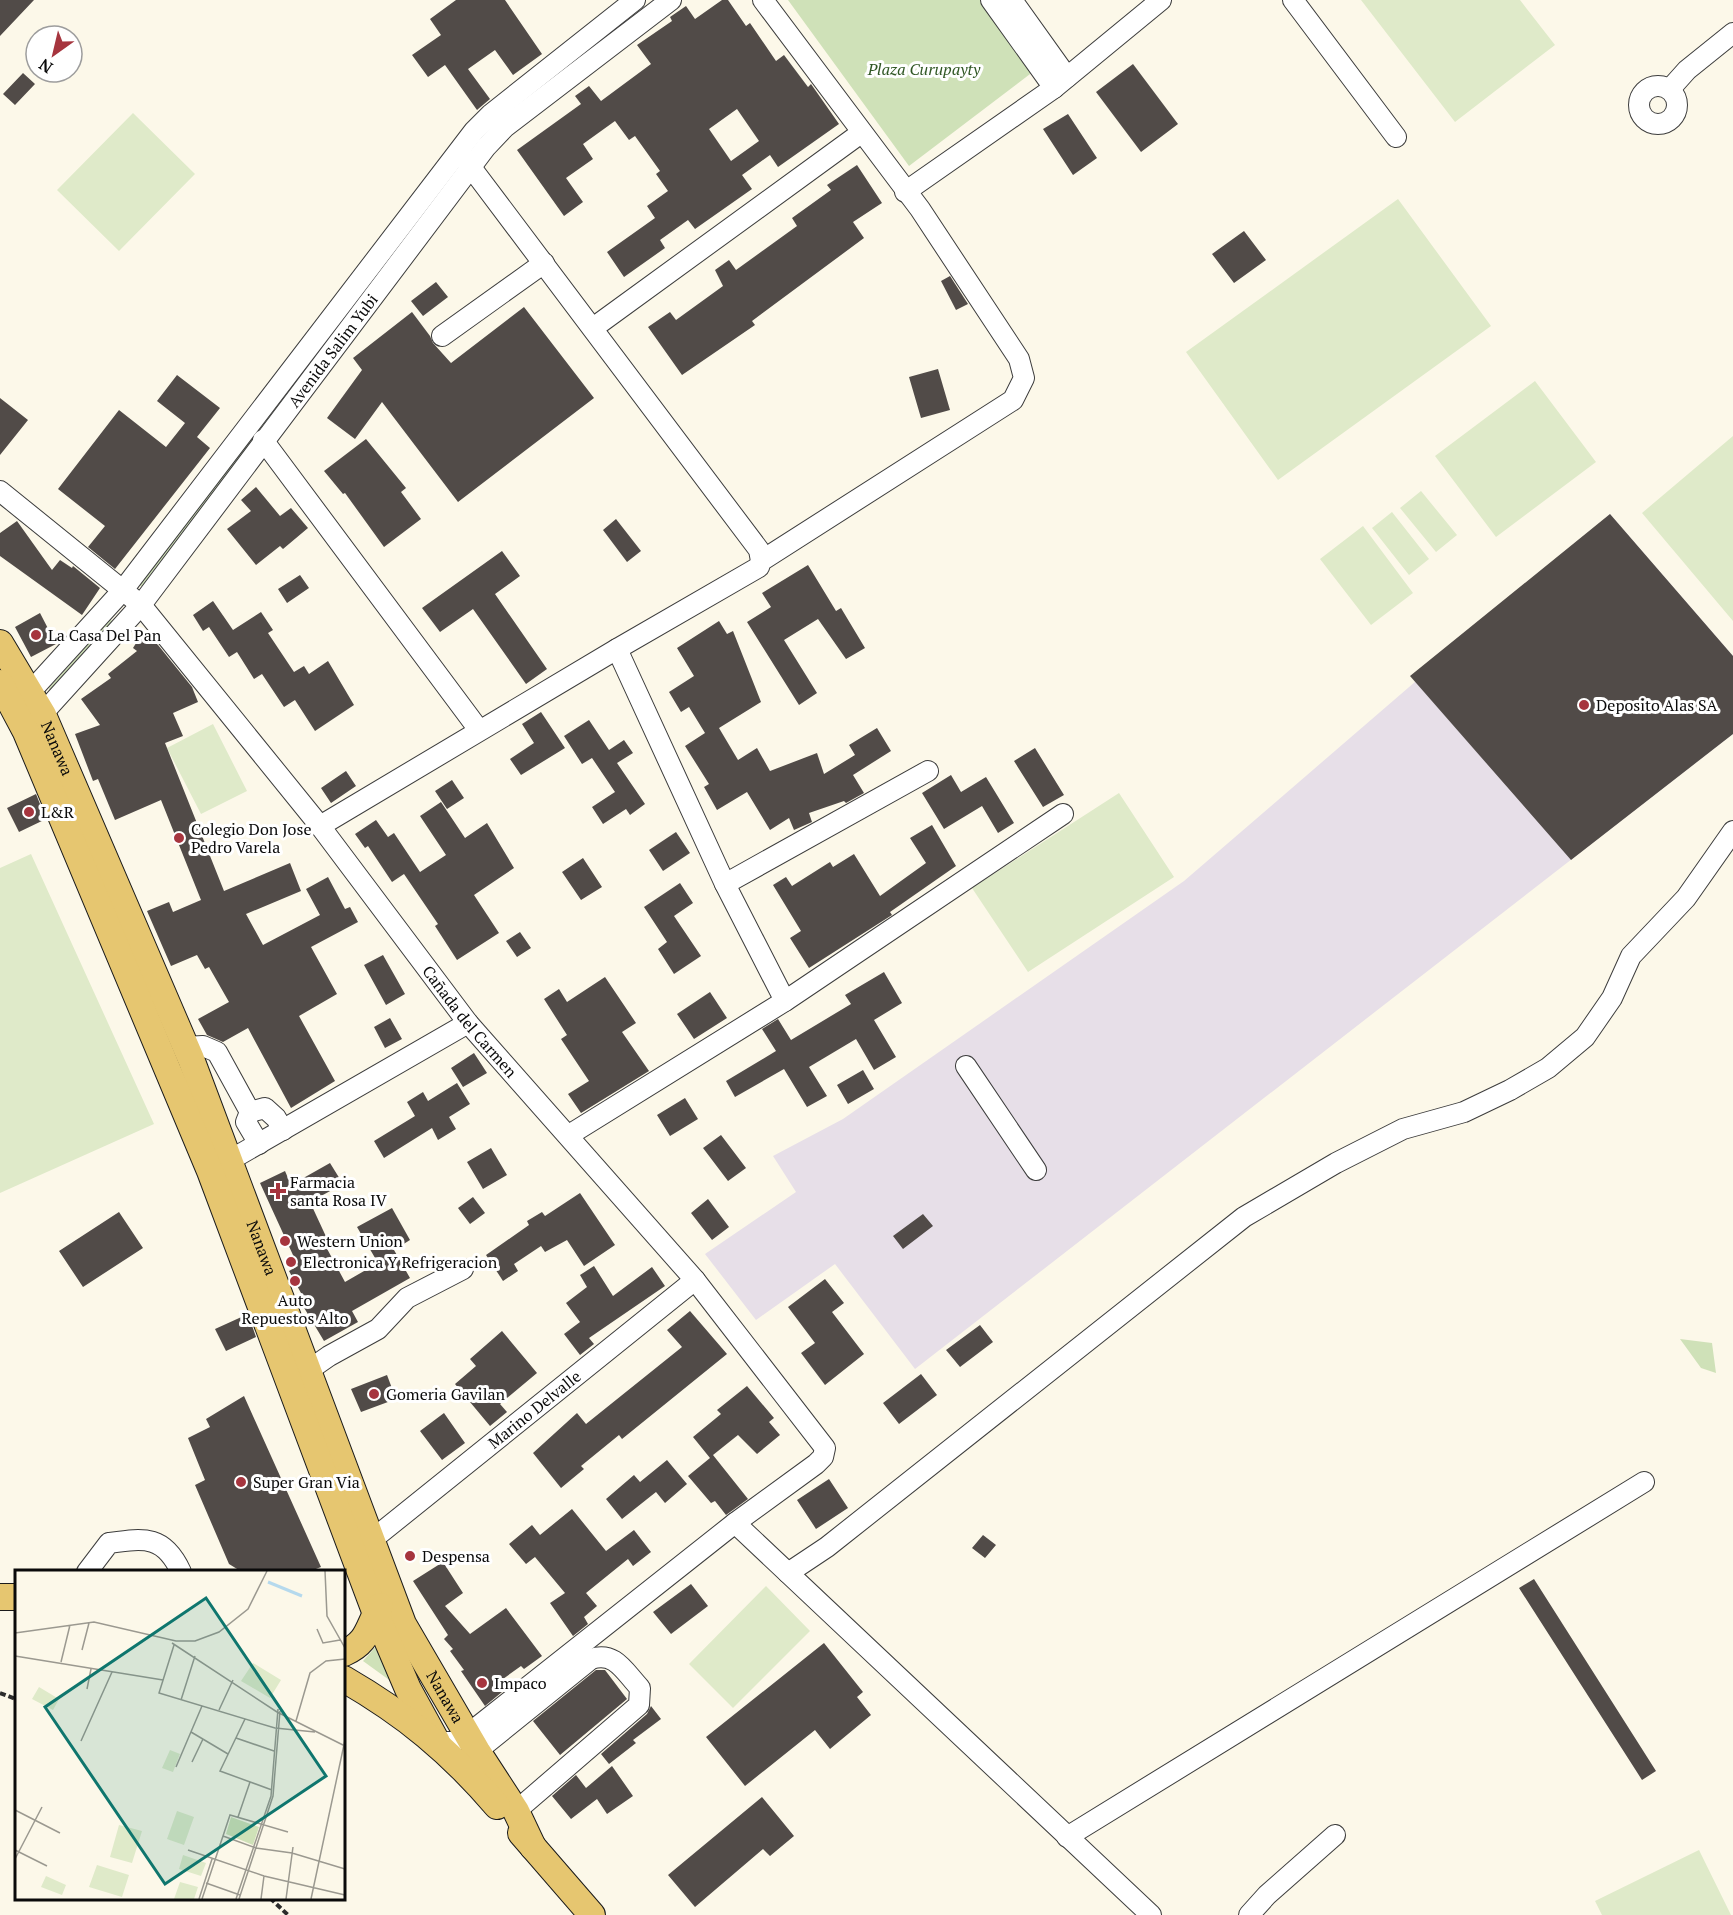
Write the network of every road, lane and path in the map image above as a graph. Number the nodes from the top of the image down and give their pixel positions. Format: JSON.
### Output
{"nodes":[{"id":1,"x":635,"y":0,"type":"edge"},
{"id":2,"x":671,"y":0,"type":"edge"},
{"id":3,"x":763,"y":0,"type":"edge"},
{"id":4,"x":991,"y":0,"type":"edge"},
{"id":5,"x":1012,"y":0,"type":"edge"},
{"id":6,"x":1161,"y":0,"type":"edge"},
{"id":7,"x":1293,"y":0,"type":"edge"},
{"id":8,"x":1733,"y":33,"type":"edge"},
{"id":9,"x":1060,"y":82,"type":"junction"},
{"id":10,"x":1670,"y":89,"type":"dead end"},
{"id":11,"x":861,"y":132,"type":"junction"},
{"id":12,"x":1396,"y":136,"type":"dead end"},
{"id":13,"x":459,"y":150,"type":"junction"},
{"id":14,"x":471,"y":166,"type":"junction"},
{"id":15,"x":905,"y":192,"type":"junction"},
{"id":16,"x":544,"y":263,"type":"junction"},
{"id":17,"x":593,"y":328,"type":"junction"},
{"id":18,"x":442,"y":336,"type":"dead end"},
{"id":19,"x":263,"y":440,"type":"junction"},
{"id":20,"x":0,"y":491,"type":"edge"},
{"id":21,"x":761,"y":561,"type":"junction"},
{"id":22,"x":123,"y":590,"type":"junction"},
{"id":23,"x":141,"y":604,"type":"junction"},
{"id":24,"x":0,"y":643,"type":"edge"},
{"id":25,"x":617,"y":649,"type":"junction"},
{"id":26,"x":0,"y":683,"type":"edge"},
{"id":27,"x":28,"y":712,"type":"junction"},
{"id":28,"x":479,"y":730,"type":"junction"},
{"id":29,"x":928,"y":771,"type":"dead end"},
{"id":30,"x":1063,"y":814,"type":"dead end"},
{"id":31,"x":320,"y":826,"type":"junction"},
{"id":32,"x":1733,"y":831,"type":"edge"},
{"id":33,"x":725,"y":884,"type":"junction"},
{"id":34,"x":784,"y":1001,"type":"junction"},
{"id":35,"x":468,"y":1023,"type":"junction"},
{"id":36,"x":188,"y":1053,"type":"junction"},
{"id":37,"x":966,"y":1066,"type":"dead end"},
{"id":38,"x":167,"y":1067,"type":"junction"},
{"id":39,"x":250,"y":1112,"type":"junction"},
{"id":40,"x":283,"y":1130,"type":"junction"},
{"id":41,"x":569,"y":1136,"type":"junction"},
{"id":42,"x":259,"y":1144,"type":"junction"},
{"id":43,"x":220,"y":1166,"type":"junction"},
{"id":44,"x":1036,"y":1170,"type":"dead end"},
{"id":45,"x":463,"y":1269,"type":"dead end"},
{"id":46,"x":695,"y":1280,"type":"junction"},
{"id":47,"x":268,"y":1293,"type":"junction"},
{"id":48,"x":309,"y":1370,"type":"junction"},
{"id":49,"x":328,"y":1452,"type":"junction"},
{"id":50,"x":1644,"y":1482,"type":"dead end"},
{"id":51,"x":735,"y":1523,"type":"junction"},
{"id":52,"x":373,"y":1539,"type":"junction"},
{"id":53,"x":89,"y":1570,"type":"edge"},
{"id":54,"x":180,"y":1570,"type":"edge"},
{"id":55,"x":788,"y":1573,"type":"junction"},
{"id":56,"x":389,"y":1590,"type":"junction"},
{"id":57,"x":376,"y":1614,"type":"junction"},
{"id":58,"x":345,"y":1653,"type":"edge"},
{"id":59,"x":345,"y":1680,"type":"edge"},
{"id":60,"x":0,"y":1694,"type":"edge"},
{"id":61,"x":15,"y":1699,"type":"edge"},
{"id":62,"x":437,"y":1742,"type":"junction"},
{"id":63,"x":472,"y":1743,"type":"junction"},
{"id":64,"x":516,"y":1811,"type":"junction"},
{"id":65,"x":1335,"y":1834,"type":"dead end"},
{"id":66,"x":1067,"y":1837,"type":"junction"},
{"id":67,"x":533,"y":1847,"type":"junction"},
{"id":68,"x":271,"y":1900,"type":"edge"},
{"id":69,"x":288,"y":1915,"type":"edge"},
{"id":70,"x":592,"y":1915,"type":"edge"},
{"id":71,"x":1152,"y":1915,"type":"edge"},
{"id":72,"x":1249,"y":1915,"type":"edge"}],
"edges":[{"from":1,"to":13,"type":"street","name":"Avenida Salim Yubi"},
{"from":2,"to":14,"type":"street","name":"Avenida Salim Yubi"},
{"from":3,"to":11,"type":"street"},
{"from":4,"to":9,"type":"street"},
{"from":5,"to":9,"type":"street"},
{"from":6,"to":9,"type":"street"},
{"from":7,"to":12,"type":"street"},
{"from":8,"to":10,"type":"street"},
{"from":9,"to":15,"type":"street"},
{"from":11,"to":15,"type":"street"},
{"from":11,"to":17,"type":"street"},
{"from":13,"to":14,"type":"street"},
{"from":13,"to":22,"type":"street","name":"Avenida Salim Yubi"},
{"from":14,"to":16,"type":"street"},
{"from":14,"to":19,"type":"street","name":"Avenida Salim Yubi"},
{"from":15,"to":21,"type":"street"},
{"from":16,"to":17,"type":"street"},
{"from":16,"to":18,"type":"street"},
{"from":17,"to":21,"type":"street"},
{"from":19,"to":23,"type":"street","name":"Avenida Salim Yubi"},
{"from":19,"to":28,"type":"street"},
{"from":20,"to":22,"type":"street","name":"Cañada del Carmen"},
{"from":21,"to":25,"type":"street"},
{"from":22,"to":23,"type":"street","name":"Cañada del Carmen"},
{"from":22,"to":27,"type":"street","name":"Avenida Salim Yubi"},
{"from":23,"to":27,"type":"street","name":"Avenida Salim Yubi"},
{"from":23,"to":31,"type":"street","name":"Cañada del Carmen"},
{"from":24,"to":27,"type":"main road","name":"Nanawa"},
{"from":25,"to":28,"type":"street"},
{"from":25,"to":33,"type":"street"},
{"from":26,"to":27,"type":"main road","name":"Nanawa"},
{"from":27,"to":36,"type":"main road","name":"Nanawa"},
{"from":27,"to":38,"type":"main road","name":"Nanawa"},
{"from":28,"to":31,"type":"street"},
{"from":29,"to":33,"type":"street"},
{"from":30,"to":34,"type":"street"},
{"from":31,"to":35,"type":"street","name":"Cañada del Carmen"},
{"from":32,"to":55,"type":"street"},
{"from":33,"to":34,"type":"street"},
{"from":34,"to":41,"type":"street"},
{"from":35,"to":40,"type":"street"},
{"from":35,"to":41,"type":"street","name":"Cañada del Carmen"},
{"from":36,"to":38,"type":"street"},
{"from":36,"to":39,"type":"street"},
{"from":36,"to":43,"type":"main road","name":"Nanawa"},
{"from":37,"to":44,"type":"street"},
{"from":38,"to":43,"type":"main road","name":"Nanawa"},
{"from":39,"to":40,"type":"street"},
{"from":39,"to":42,"type":"street"},
{"from":40,"to":42,"type":"street"},
{"from":41,"to":46,"type":"street","name":"Cañada del Carmen"},
{"from":42,"to":43,"type":"street"},
{"from":43,"to":47,"type":"main road","name":"Nanawa"},
{"from":45,"to":48,"type":"street"},
{"from":46,"to":51,"type":"street","name":"Cañada del Carmen"},
{"from":46,"to":52,"type":"street","name":"Marino Delvalle"},
{"from":47,"to":48,"type":"main road","name":"Nanawa"},
{"from":47,"to":49,"type":"main road","name":"Nanawa"},
{"from":48,"to":49,"type":"main road","name":"Nanawa"},
{"from":49,"to":52,"type":"main road","name":"Nanawa"},
{"from":49,"to":57,"type":"main road","name":"Nanawa"},
{"from":50,"to":66,"type":"street"},
{"from":51,"to":55,"type":"street"},
{"from":51,"to":63,"type":"street"},
{"from":52,"to":56,"type":"main road","name":"Nanawa"},
{"from":53,"to":54,"type":"street"},
{"from":55,"to":66,"type":"street"},
{"from":56,"to":57,"type":"main road"},
{"from":56,"to":63,"type":"main road","name":"Nanawa"},
{"from":57,"to":58,"type":"main road"},
{"from":57,"to":62,"type":"main road","name":"Nanawa"},
{"from":59,"to":62,"type":"main road"},
{"from":60,"to":61,"type":"path"},
{"from":62,"to":63,"type":"street"},
{"from":62,"to":67,"type":"main road"},
{"from":63,"to":64,"type":"main road","name":"Nanawa"},
{"from":63,"to":64,"type":"street"},
{"from":64,"to":67,"type":"main road","name":"Nanawa"},
{"from":65,"to":72,"type":"street"},
{"from":66,"to":71,"type":"street"},
{"from":67,"to":70,"type":"main road"},
{"from":68,"to":69,"type":"path"}]}
